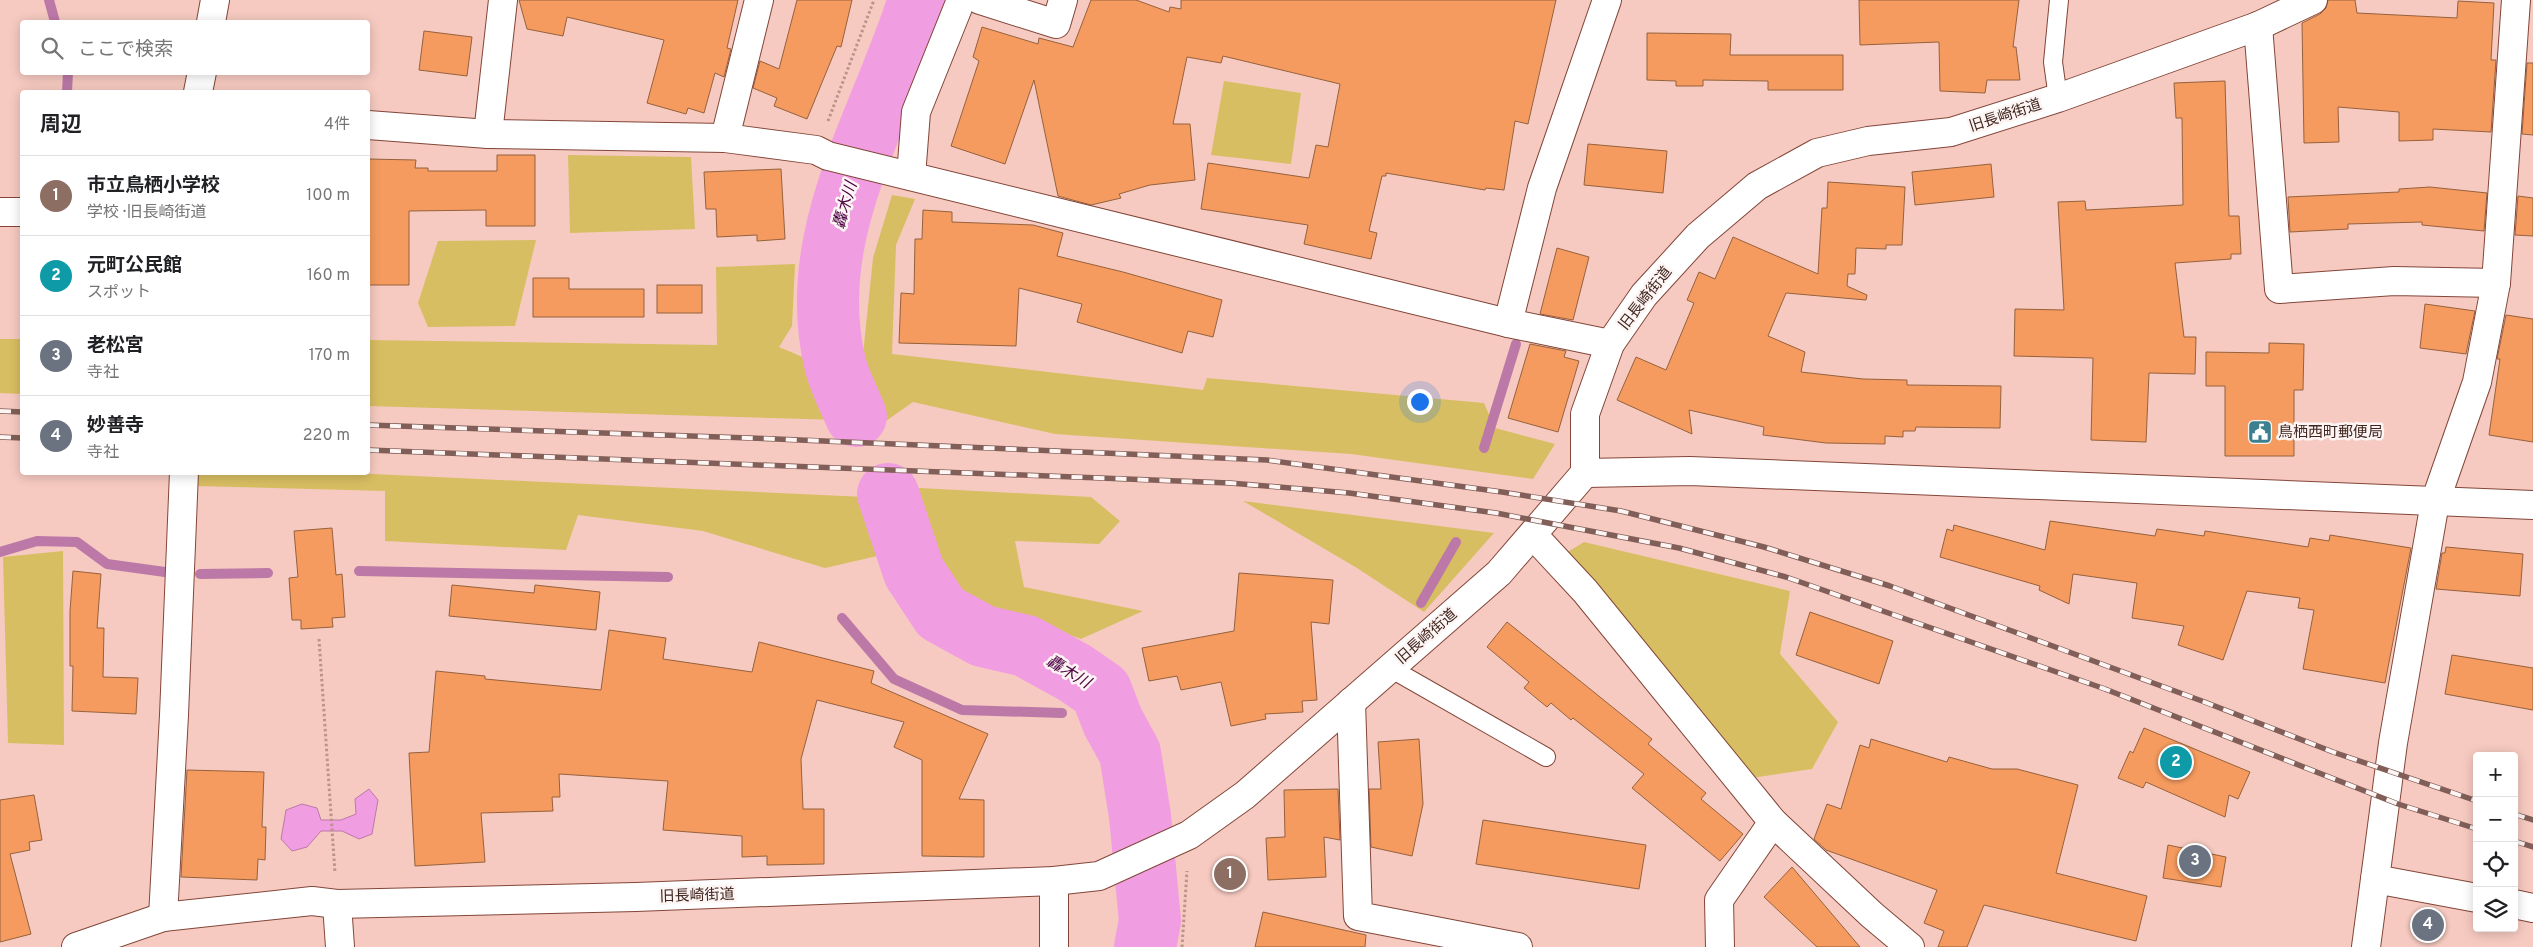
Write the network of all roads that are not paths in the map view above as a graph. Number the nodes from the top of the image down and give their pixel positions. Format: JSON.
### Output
{"nodes":[{"id":1,"x":215,"y":0,"type":"edge"},
{"id":2,"x":503,"y":0,"type":"edge"},
{"id":3,"x":759,"y":0,"type":"edge"},
{"id":4,"x":961,"y":0,"type":"edge"},
{"id":5,"x":980,"y":0,"type":"edge"},
{"id":6,"x":1063,"y":0,"type":"edge"},
{"id":7,"x":1607,"y":0,"type":"edge"},
{"id":8,"x":2059,"y":0,"type":"edge"},
{"id":9,"x":2313,"y":0,"type":"edge"},
{"id":10,"x":2516,"y":0,"type":"edge"},
{"id":11,"x":211,"y":20,"type":"edge"},
{"id":12,"x":2258,"y":26,"type":"junction"},
{"id":13,"x":201,"y":75,"type":"edge"},
{"id":14,"x":198,"y":90,"type":"edge"},
{"id":15,"x":2058,"y":98,"type":"junction"},
{"id":16,"x":370,"y":124,"type":"edge"},
{"id":17,"x":488,"y":134,"type":"junction"},
{"id":18,"x":725,"y":138,"type":"junction"},
{"id":19,"x":912,"y":176,"type":"junction"},
{"id":20,"x":0,"y":212,"type":"edge"},
{"id":21,"x":20,"y":212,"type":"edge"},
{"id":22,"x":2496,"y":283,"type":"junction"},
{"id":23,"x":1508,"y":323,"type":"junction"},
{"id":24,"x":1610,"y":344,"type":"junction"},
{"id":25,"x":1585,"y":473,"type":"junction"},
{"id":26,"x":184,"y":475,"type":"edge"},
{"id":27,"x":2435,"y":502,"type":"junction"},
{"id":28,"x":2533,"y":505,"type":"edge"},
{"id":29,"x":1533,"y":535,"type":"junction"},
{"id":30,"x":1390,"y":668,"type":"junction"},
{"id":31,"x":1352,"y":702,"type":"junction"},
{"id":32,"x":1546,"y":757,"type":"dead end"},
{"id":33,"x":1773,"y":822,"type":"junction"},
{"id":34,"x":2375,"y":879,"type":"junction"},
{"id":35,"x":1054,"y":881,"type":"junction"},
{"id":36,"x":2473,"y":897,"type":"edge"},
{"id":37,"x":337,"y":904,"type":"junction"},
{"id":38,"x":2518,"y":905,"type":"edge"},
{"id":39,"x":2533,"y":908,"type":"edge"},
{"id":40,"x":163,"y":917,"type":"junction"},
{"id":41,"x":76,"y":947,"type":"edge"},
{"id":42,"x":340,"y":947,"type":"edge"},
{"id":43,"x":1054,"y":947,"type":"edge"},
{"id":44,"x":1518,"y":947,"type":"edge"},
{"id":45,"x":1720,"y":947,"type":"edge"},
{"id":46,"x":1910,"y":947,"type":"edge"},
{"id":47,"x":2366,"y":947,"type":"edge"}],
"edges":[{"from":1,"to":11,"type":"street"},
{"from":2,"to":17,"type":"street"},
{"from":3,"to":18,"type":"street"},
{"from":4,"to":19,"type":"street"},
{"from":5,"to":6,"type":"street"},
{"from":7,"to":23,"type":"street"},
{"from":8,"to":15,"type":"lane"},
{"from":9,"to":12,"type":"street","name":"旧長崎街道"},
{"from":10,"to":22,"type":"street"},
{"from":12,"to":15,"type":"street","name":"旧長崎街道"},
{"from":12,"to":22,"type":"street"},
{"from":13,"to":14,"type":"street"},
{"from":15,"to":24,"type":"street","name":"旧長崎街道"},
{"from":16,"to":17,"type":"street"},
{"from":17,"to":18,"type":"street"},
{"from":18,"to":19,"type":"street"},
{"from":19,"to":23,"type":"street"},
{"from":20,"to":21,"type":"street"},
{"from":22,"to":27,"type":"street"},
{"from":23,"to":24,"type":"street"},
{"from":24,"to":25,"type":"street","name":"旧長崎街道"},
{"from":25,"to":27,"type":"street"},
{"from":25,"to":29,"type":"street","name":"旧長崎街道"},
{"from":26,"to":40,"type":"street"},
{"from":27,"to":28,"type":"street"},
{"from":27,"to":34,"type":"street"},
{"from":29,"to":30,"type":"street","name":"旧長崎街道"},
{"from":29,"to":33,"type":"street"},
{"from":30,"to":31,"type":"street","name":"旧長崎街道"},
{"from":30,"to":32,"type":"lane"},
{"from":31,"to":35,"type":"street","name":"旧長崎街道"},
{"from":31,"to":44,"type":"street"},
{"from":33,"to":45,"type":"street"},
{"from":33,"to":46,"type":"street"},
{"from":34,"to":36,"type":"street"},
{"from":34,"to":47,"type":"street"},
{"from":35,"to":37,"type":"street","name":"旧長崎街道"},
{"from":35,"to":43,"type":"street"},
{"from":37,"to":40,"type":"street","name":"旧長崎街道"},
{"from":37,"to":42,"type":"street"},
{"from":38,"to":39,"type":"street"},
{"from":40,"to":41,"type":"street","name":"旧長崎街道"}]}
